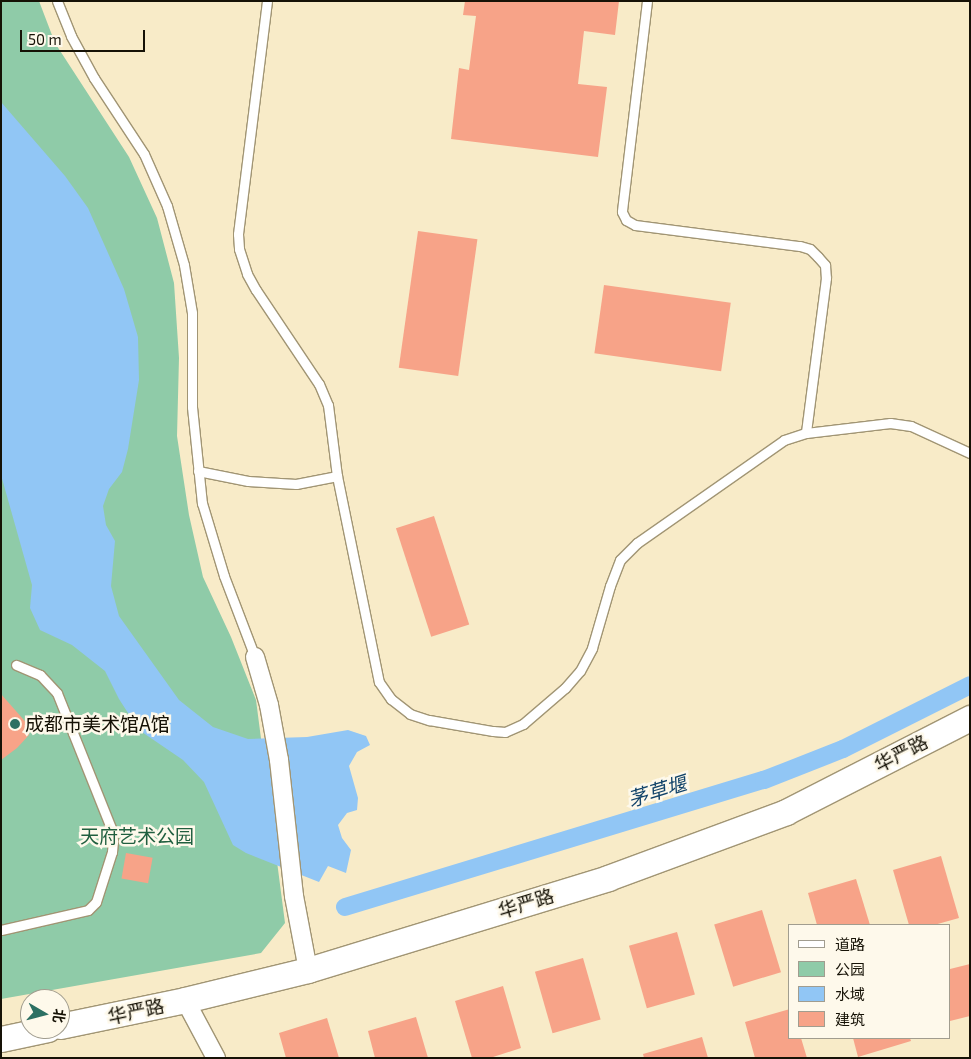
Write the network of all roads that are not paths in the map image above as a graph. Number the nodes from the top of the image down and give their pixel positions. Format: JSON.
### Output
{"nodes":[{"id":1,"x":57,"y":1,"type":"edge"},
{"id":2,"x":267,"y":1,"type":"edge"},
{"id":3,"x":647,"y":1,"type":"edge"},
{"id":4,"x":806,"y":432,"type":"junction"},
{"id":5,"x":970,"y":454,"type":"edge"},
{"id":6,"x":198,"y":471,"type":"junction"},
{"id":7,"x":337,"y":476,"type":"junction"},
{"id":8,"x":255,"y":657,"type":"joint"},
{"id":9,"x":16,"y":665,"type":"dead end"},
{"id":10,"x":970,"y":718,"type":"edge"},
{"id":11,"x":1,"y":930,"type":"edge"},
{"id":12,"x":308,"y":970,"type":"junction"},
{"id":13,"x":185,"y":1000,"type":"junction"},
{"id":14,"x":70,"y":1024,"type":"edge"},
{"id":15,"x":20,"y":1035,"type":"edge"},
{"id":16,"x":1,"y":1039,"type":"edge"},
{"id":17,"x":216,"y":1058,"type":"edge"}],
"edges":[{"from":1,"to":6,"type":"lane"},
{"from":2,"to":7,"type":"lane"},
{"from":3,"to":4,"type":"lane"},
{"from":4,"to":5,"type":"lane"},
{"from":4,"to":7,"type":"lane"},
{"from":6,"to":7,"type":"lane"},
{"from":6,"to":8,"type":"lane"},
{"from":8,"to":12,"type":"street"},
{"from":9,"to":11,"type":"lane"},
{"from":10,"to":12,"type":"street","name":"华严路"},
{"from":12,"to":13,"type":"street","name":"华严路"},
{"from":13,"to":14,"type":"street","name":"华严路"},
{"from":13,"to":17,"type":"street"},
{"from":15,"to":16,"type":"street"}]}
